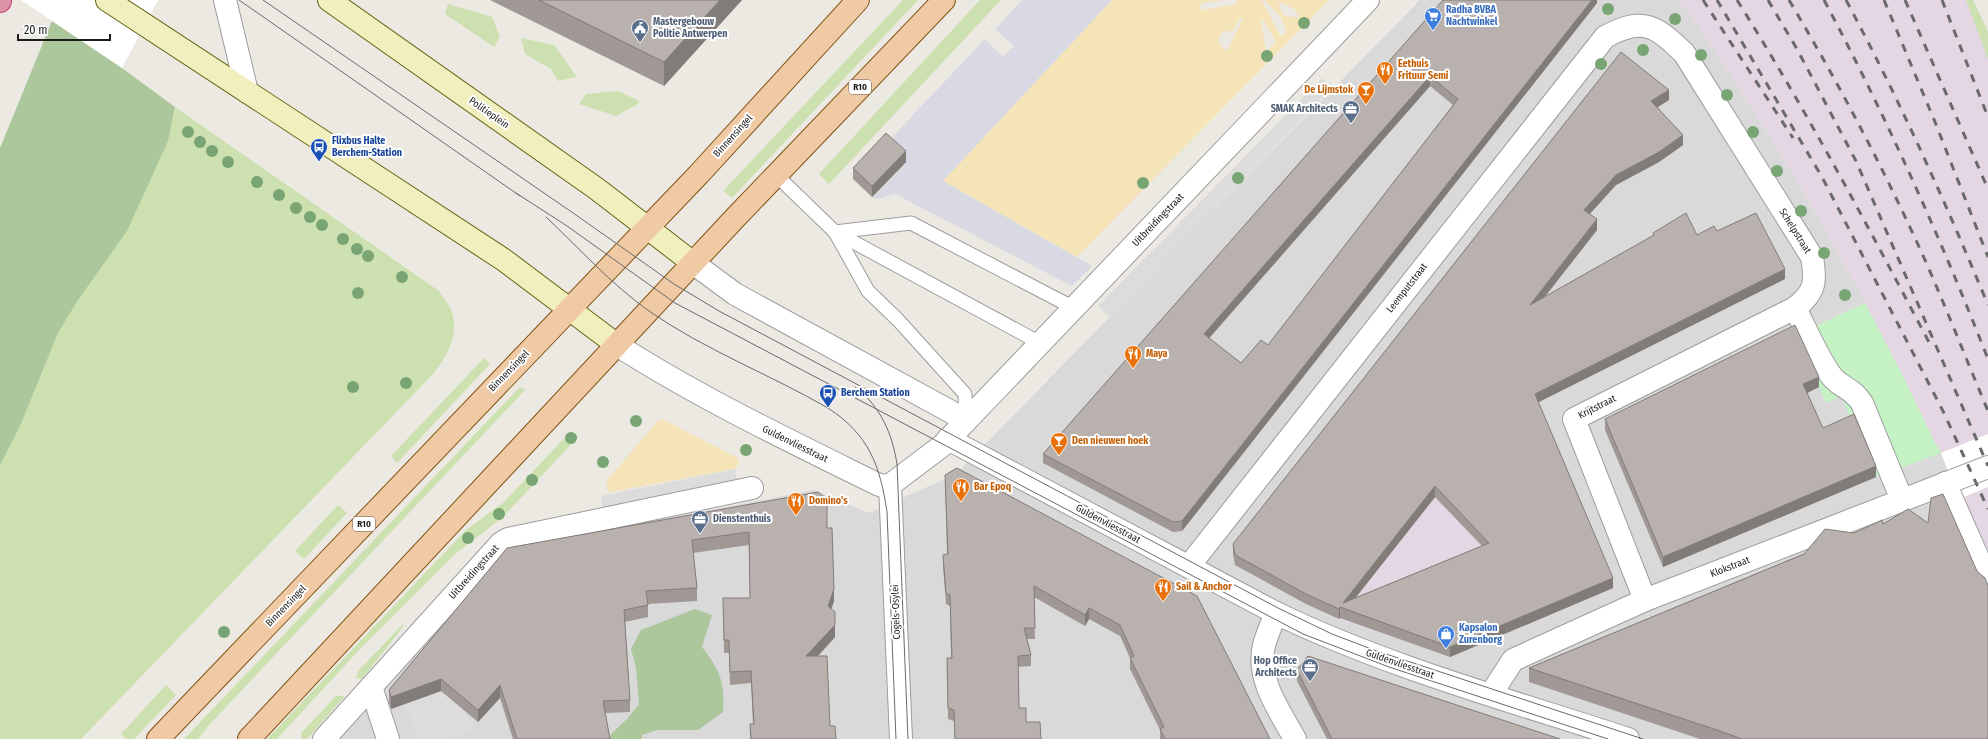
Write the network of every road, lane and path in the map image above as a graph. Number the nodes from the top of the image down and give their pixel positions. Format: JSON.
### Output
{"nodes":[{"id":1,"x":107,"y":0,"type":"edge"},
{"id":2,"x":225,"y":0,"type":"edge"},
{"id":3,"x":329,"y":0,"type":"edge"},
{"id":4,"x":858,"y":0,"type":"edge"},
{"id":5,"x":944,"y":0,"type":"edge"},
{"id":6,"x":1368,"y":0,"type":"edge"},
{"id":7,"x":1637,"y":25,"type":"joint"},
{"id":8,"x":247,"y":92,"type":"junction"},
{"id":9,"x":776,"y":175,"type":"junction"},
{"id":10,"x":647,"y":228,"type":"junction"},
{"id":11,"x":836,"y":232,"type":"junction"},
{"id":12,"x":693,"y":263,"type":"junction"},
{"id":13,"x":1074,"y":308,"type":"junction"},
{"id":14,"x":1795,"y":308,"type":"junction"},
{"id":15,"x":569,"y":309,"type":"junction"},
{"id":16,"x":1040,"y":344,"type":"junction"},
{"id":17,"x":617,"y":345,"type":"junction"},
{"id":18,"x":966,"y":420,"type":"junction"},
{"id":19,"x":948,"y":439,"type":"junction"},
{"id":20,"x":1988,"y":467,"type":"edge"},
{"id":21,"x":1945,"y":483,"type":"junction"},
{"id":22,"x":890,"y":485,"type":"junction"},
{"id":23,"x":752,"y":488,"type":"dead end"},
{"id":24,"x":1902,"y":500,"type":"junction"},
{"id":25,"x":1189,"y":566,"type":"junction"},
{"id":26,"x":1988,"y":581,"type":"edge"},
{"id":27,"x":1645,"y":600,"type":"junction"},
{"id":28,"x":1276,"y":613,"type":"junction"},
{"id":29,"x":371,"y":687,"type":"junction"},
{"id":30,"x":1491,"y":694,"type":"junction"},
{"id":31,"x":158,"y":739,"type":"edge"},
{"id":32,"x":249,"y":739,"type":"edge"},
{"id":33,"x":324,"y":739,"type":"edge"},
{"id":34,"x":388,"y":739,"type":"edge"},
{"id":35,"x":901,"y":739,"type":"edge"},
{"id":36,"x":1295,"y":739,"type":"edge"},
{"id":37,"x":1628,"y":739,"type":"edge"}],
"edges":[{"from":1,"to":8,"type":"street"},
{"from":2,"to":8,"type":"street"},
{"from":3,"to":10,"type":"street","name":"Politieplein"},
{"from":4,"to":10,"type":"main road","name":"Binnensingel","number":"R10"},
{"from":5,"to":9,"type":"main road","number":"R10"},
{"from":6,"to":13,"type":"street","name":"Uitbreidingstraat"},
{"from":7,"to":14,"type":"street","name":"Schelpstraat"},
{"from":7,"to":25,"type":"street","name":"Leemputstraat"},
{"from":8,"to":15,"type":"street"},
{"from":9,"to":11,"type":"lane"},
{"from":9,"to":12,"type":"main road","number":"R10"},
{"from":10,"to":12,"type":"street","name":"Politieplein"},
{"from":10,"to":15,"type":"main road","name":"Binnensingel","number":"R10"},
{"from":11,"to":13,"type":"lane"},
{"from":11,"to":16,"type":"lane"},
{"from":11,"to":18,"type":"lane"},
{"from":12,"to":17,"type":"main road","number":"R10"},
{"from":12,"to":18,"type":"street"},
{"from":13,"to":16,"type":"street","name":"Uitbreidingstraat"},
{"from":14,"to":24,"type":"street"},
{"from":14,"to":27,"type":"street","name":"Krijtstraat"},
{"from":15,"to":17,"type":"street"},
{"from":15,"to":31,"type":"main road","name":"Binnensingel","number":"R10"},
{"from":16,"to":18,"type":"street","name":"Uitbreidingstraat"},
{"from":17,"to":22,"type":"street","name":"Guldenvliesstraat"},
{"from":17,"to":32,"type":"main road","number":"R10"},
{"from":18,"to":19,"type":"street","name":"Uitbreidingstraat"},
{"from":19,"to":22,"type":"street"},
{"from":19,"to":25,"type":"street","name":"Guldenvliesstraat"},
{"from":20,"to":21,"type":"street","name":"Klokstraat"},
{"from":21,"to":24,"type":"street","name":"Klokstraat"},
{"from":21,"to":26,"type":"street"},
{"from":22,"to":35,"type":"street","name":"Cogels-Osylei"},
{"from":23,"to":29,"type":"street","name":"Uitbreidingstraat"},
{"from":24,"to":27,"type":"street","name":"Klokstraat"},
{"from":25,"to":28,"type":"street","name":"Guldenvliesstraat"},
{"from":27,"to":30,"type":"street","name":"Klokstraat"},
{"from":28,"to":30,"type":"street","name":"Guldenvliesstraat"},
{"from":28,"to":36,"type":"street"},
{"from":29,"to":33,"type":"street","name":"Uitbreidingstraat"},
{"from":29,"to":34,"type":"street"},
{"from":30,"to":37,"type":"street","name":"Guldenvliesstraat"}]}
